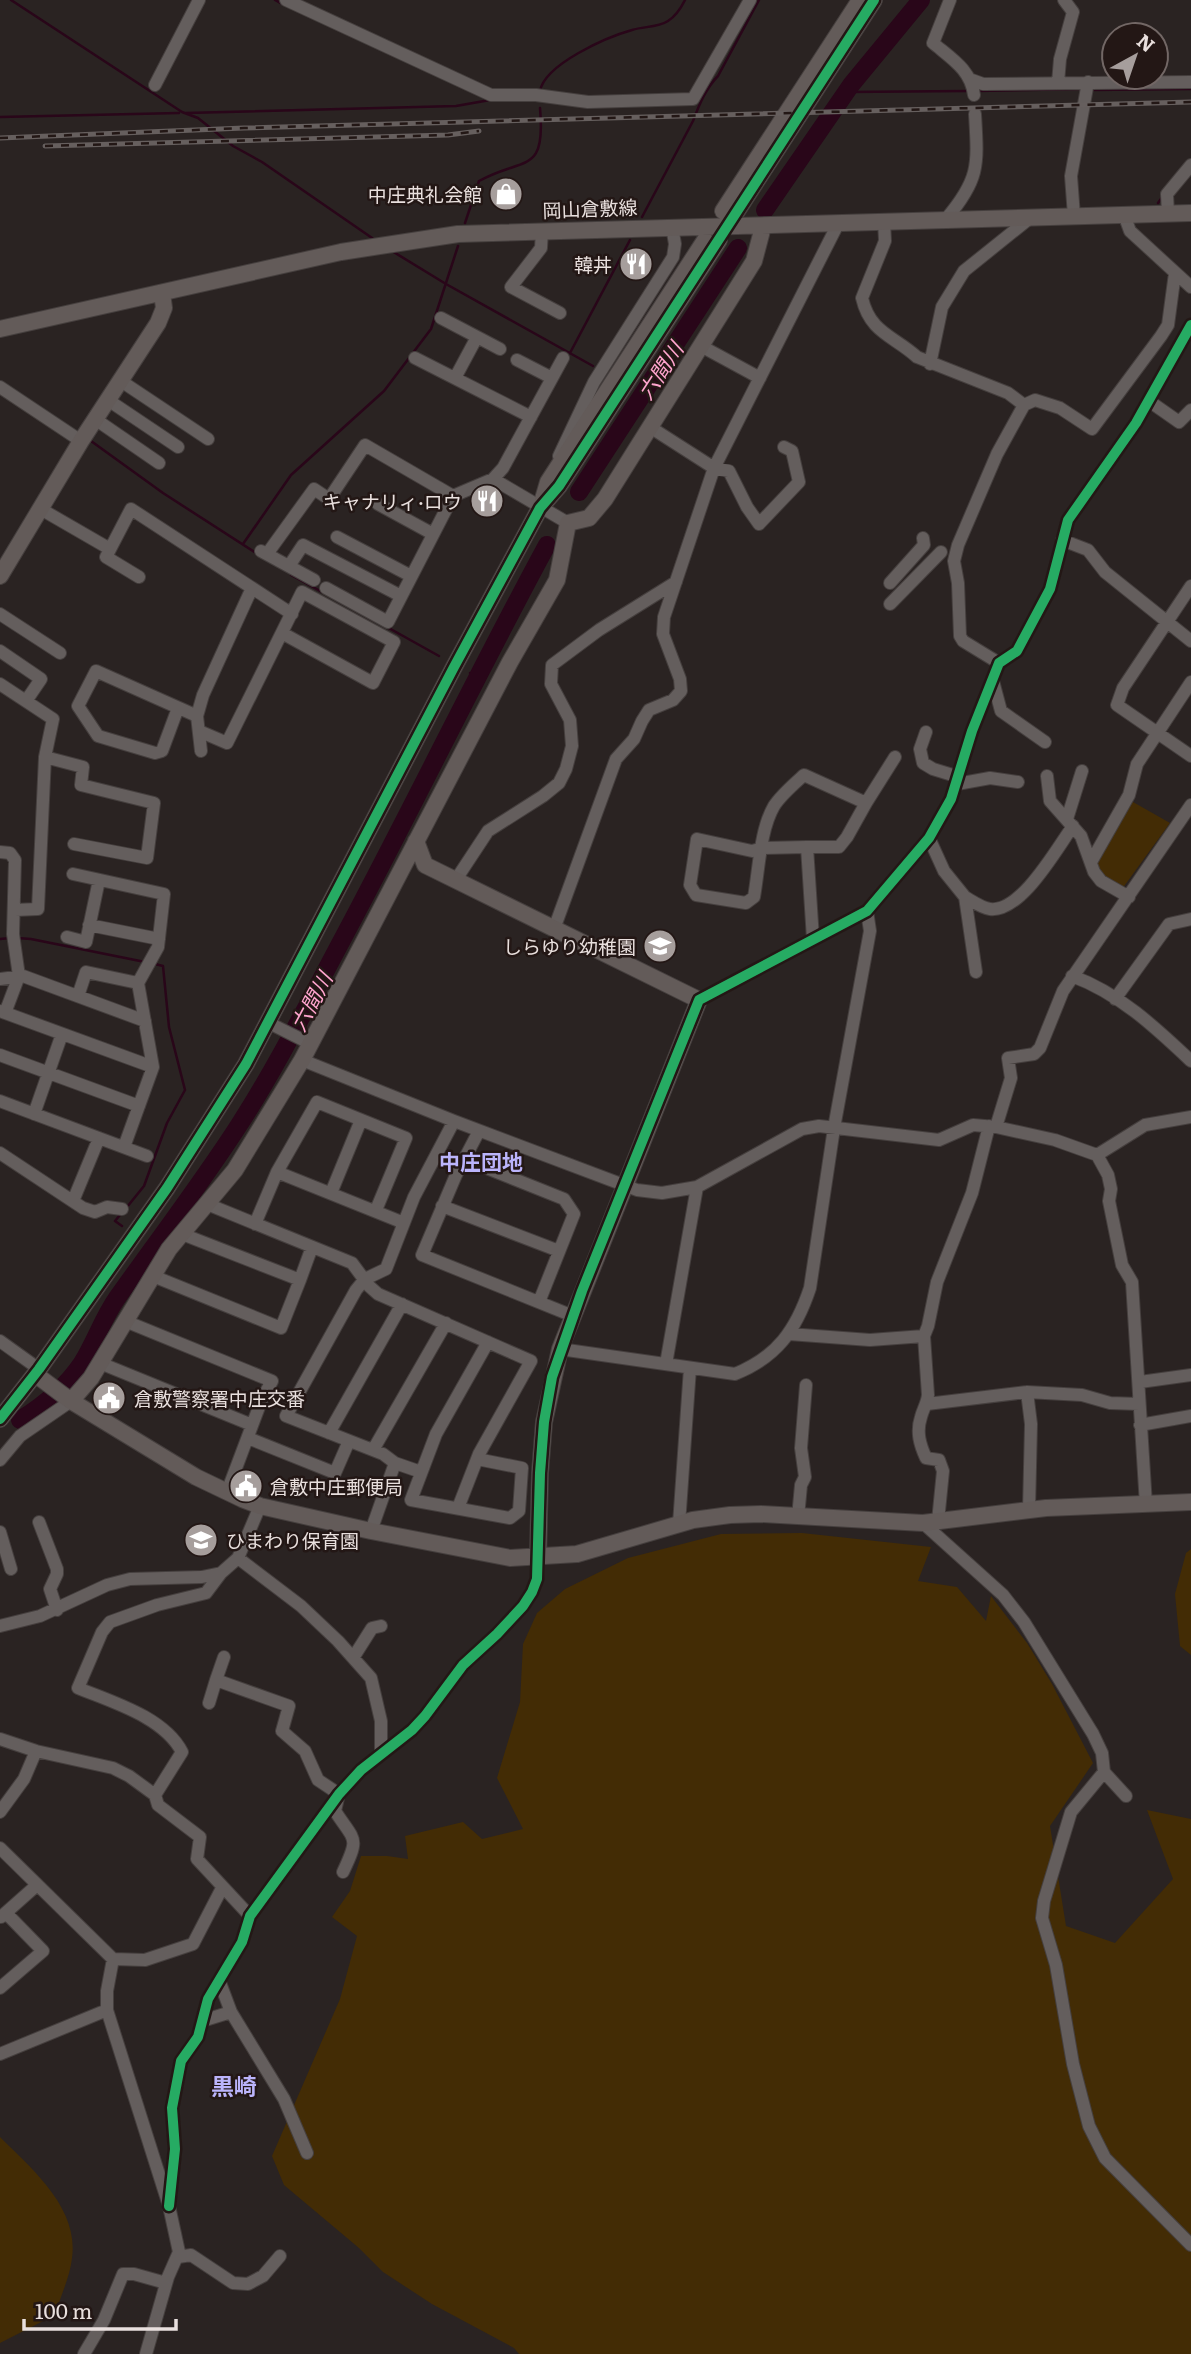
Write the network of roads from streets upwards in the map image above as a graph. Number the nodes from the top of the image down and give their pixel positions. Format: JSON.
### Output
{"nodes":[{"id":1,"x":199,"y":0,"type":"edge"},
{"id":2,"x":286,"y":0,"type":"edge"},
{"id":3,"x":750,"y":0,"type":"edge"},
{"id":4,"x":860,"y":0,"type":"edge"},
{"id":5,"x":874,"y":0,"type":"edge"},
{"id":6,"x":950,"y":0,"type":"edge"},
{"id":7,"x":1064,"y":0,"type":"edge"},
{"id":8,"x":1191,"y":82,"type":"edge"},
{"id":9,"x":1058,"y":83,"type":"junction"},
{"id":10,"x":155,"y":85,"type":"dead end"},
{"id":11,"x":1087,"y":88,"type":"junction"},
{"id":12,"x":975,"y":114,"type":"dead end"},
{"id":13,"x":1191,"y":165,"type":"edge"},
{"id":14,"x":1168,"y":213,"type":"junction"},
{"id":15,"x":1191,"y":213,"type":"edge"},
{"id":16,"x":1126,"y":214,"type":"junction"},
{"id":17,"x":1074,"y":216,"type":"junction"},
{"id":18,"x":1030,"y":218,"type":"junction"},
{"id":19,"x":946,"y":219,"type":"junction"},
{"id":20,"x":884,"y":221,"type":"junction"},
{"id":21,"x":839,"y":222,"type":"junction"},
{"id":22,"x":672,"y":227,"type":"junction"},
{"id":23,"x":763,"y":227,"type":"junction"},
{"id":24,"x":542,"y":230,"type":"junction"},
{"id":25,"x":1175,"y":273,"type":"junction"},
{"id":26,"x":511,"y":287,"type":"junction"},
{"id":27,"x":1191,"y":287,"type":"edge"},
{"id":28,"x":162,"y":293,"type":"junction"},
{"id":29,"x":503,"y":298,"type":"dead end"},
{"id":30,"x":560,"y":313,"type":"dead end"},
{"id":31,"x":440,"y":318,"type":"dead end"},
{"id":32,"x":1191,"y":325,"type":"edge"},
{"id":33,"x":0,"y":329,"type":"edge"},
{"id":34,"x":477,"y":337,"type":"junction"},
{"id":35,"x":701,"y":346,"type":"junction"},
{"id":36,"x":500,"y":349,"type":"dead end"},
{"id":37,"x":415,"y":358,"type":"dead end"},
{"id":38,"x":562,"y":358,"type":"dead end"},
{"id":39,"x":517,"y":360,"type":"dead end"},
{"id":40,"x":930,"y":364,"type":"junction"},
{"id":41,"x":551,"y":377,"type":"junction"},
{"id":42,"x":455,"y":378,"type":"junction"},
{"id":43,"x":760,"y":378,"type":"junction"},
{"id":44,"x":121,"y":381,"type":"junction"},
{"id":45,"x":0,"y":387,"type":"edge"},
{"id":46,"x":108,"y":400,"type":"junction"},
{"id":47,"x":1149,"y":401,"type":"junction"},
{"id":48,"x":1024,"y":405,"type":"junction"},
{"id":49,"x":1191,"y":410,"type":"edge"},
{"id":50,"x":531,"y":417,"type":"junction"},
{"id":51,"x":95,"y":419,"type":"junction"},
{"id":52,"x":650,"y":427,"type":"junction"},
{"id":53,"x":208,"y":439,"type":"dead end"},
{"id":54,"x":81,"y":441,"type":"junction"},
{"id":55,"x":178,"y":447,"type":"dead end"},
{"id":56,"x":784,"y":447,"type":"dead end"},
{"id":57,"x":159,"y":463,"type":"dead end"},
{"id":58,"x":714,"y":468,"type":"junction"},
{"id":59,"x":493,"y":479,"type":"junction"},
{"id":60,"x":548,"y":482,"type":"junction"},
{"id":61,"x":453,"y":496,"type":"junction"},
{"id":62,"x":378,"y":504,"type":"dead end"},
{"id":63,"x":39,"y":508,"type":"junction"},
{"id":64,"x":540,"y":508,"type":"junction"},
{"id":65,"x":568,"y":523,"type":"junction"},
{"id":66,"x":433,"y":534,"type":"junction"},
{"id":67,"x":337,"y":537,"type":"dead end"},
{"id":68,"x":1062,"y":540,"type":"junction"},
{"id":69,"x":110,"y":549,"type":"junction"},
{"id":70,"x":942,"y":552,"type":"junction"},
{"id":71,"x":954,"y":561,"type":"junction"},
{"id":72,"x":289,"y":566,"type":"junction"},
{"id":73,"x":0,"y":576,"type":"edge"},
{"id":74,"x":411,"y":576,"type":"junction"},
{"id":75,"x":139,"y":577,"type":"dead end"},
{"id":76,"x":314,"y":580,"type":"dead end"},
{"id":77,"x":676,"y":582,"type":"junction"},
{"id":78,"x":890,"y":583,"type":"dead end"},
{"id":79,"x":1191,"y":586,"type":"edge"},
{"id":80,"x":252,"y":588,"type":"junction"},
{"id":81,"x":326,"y":588,"type":"dead end"},
{"id":82,"x":401,"y":596,"type":"junction"},
{"id":83,"x":890,"y":604,"type":"dead end"},
{"id":84,"x":0,"y":614,"type":"edge"},
{"id":85,"x":292,"y":614,"type":"junction"},
{"id":86,"x":1166,"y":622,"type":"junction"},
{"id":87,"x":282,"y":633,"type":"junction"},
{"id":88,"x":1191,"y":641,"type":"edge"},
{"id":89,"x":0,"y":652,"type":"edge"},
{"id":90,"x":60,"y":653,"type":"dead end"},
{"id":91,"x":999,"y":663,"type":"junction"},
{"id":92,"x":993,"y":680,"type":"junction"},
{"id":93,"x":1191,"y":681,"type":"edge"},
{"id":94,"x":0,"y":684,"type":"edge"},
{"id":95,"x":26,"y":701,"type":"junction"},
{"id":96,"x":178,"y":708,"type":"junction"},
{"id":97,"x":197,"y":716,"type":"junction"},
{"id":98,"x":199,"y":731,"type":"junction"},
{"id":99,"x":926,"y":732,"type":"dead end"},
{"id":100,"x":1157,"y":733,"type":"junction"},
{"id":101,"x":1045,"y":742,"type":"dead end"},
{"id":102,"x":201,"y":751,"type":"dead end"},
{"id":103,"x":1191,"y":756,"type":"edge"},
{"id":104,"x":45,"y":757,"type":"junction"},
{"id":105,"x":895,"y":757,"type":"dead end"},
{"id":106,"x":1083,"y":771,"type":"dead end"},
{"id":107,"x":1047,"y":776,"type":"dead end"},
{"id":108,"x":958,"y":780,"type":"junction"},
{"id":109,"x":1018,"y":782,"type":"dead end"},
{"id":110,"x":866,"y":803,"type":"junction"},
{"id":111,"x":1191,"y":805,"type":"edge"},
{"id":112,"x":1070,"y":822,"type":"junction"},
{"id":113,"x":929,"y":838,"type":"junction"},
{"id":114,"x":416,"y":841,"type":"junction"},
{"id":115,"x":74,"y":844,"type":"dead end"},
{"id":116,"x":807,"y":847,"type":"junction"},
{"id":117,"x":763,"y":848,"type":"junction"},
{"id":118,"x":0,"y":852,"type":"edge"},
{"id":119,"x":1091,"y":862,"type":"junction"},
{"id":120,"x":425,"y":865,"type":"junction"},
{"id":121,"x":73,"y":874,"type":"dead end"},
{"id":122,"x":396,"y":878,"type":"junction"},
{"id":123,"x":99,"y":880,"type":"junction"},
{"id":124,"x":455,"y":881,"type":"junction"},
{"id":125,"x":965,"y":897,"type":"junction"},
{"id":126,"x":1129,"y":897,"type":"junction"},
{"id":127,"x":15,"y":910,"type":"junction"},
{"id":128,"x":867,"y":911,"type":"junction"},
{"id":129,"x":1191,"y":919,"type":"edge"},
{"id":130,"x":89,"y":925,"type":"junction"},
{"id":131,"x":554,"y":929,"type":"junction"},
{"id":132,"x":10,"y":937,"type":"edge"},
{"id":133,"x":67,"y":937,"type":"dead end"},
{"id":134,"x":159,"y":939,"type":"junction"},
{"id":135,"x":813,"y":939,"type":"junction"},
{"id":136,"x":976,"y":972,"type":"dead end"},
{"id":137,"x":19,"y":976,"type":"junction"},
{"id":138,"x":1072,"y":976,"type":"junction"},
{"id":139,"x":0,"y":978,"type":"edge"},
{"id":140,"x":138,"y":983,"type":"junction"},
{"id":141,"x":78,"y":996,"type":"junction"},
{"id":142,"x":1115,"y":999,"type":"junction"},
{"id":143,"x":699,"y":1000,"type":"junction"},
{"id":144,"x":2,"y":1012,"type":"edge"},
{"id":145,"x":145,"y":1021,"type":"junction"},
{"id":146,"x":269,"y":1023,"type":"junction"},
{"id":147,"x":62,"y":1034,"type":"junction"},
{"id":148,"x":306,"y":1041,"type":"junction"},
{"id":149,"x":0,"y":1055,"type":"edge"},
{"id":150,"x":302,"y":1060,"type":"junction"},
{"id":151,"x":1191,"y":1061,"type":"edge"},
{"id":152,"x":153,"y":1067,"type":"junction"},
{"id":153,"x":49,"y":1073,"type":"junction"},
{"id":154,"x":0,"y":1101,"type":"edge"},
{"id":155,"x":139,"y":1106,"type":"junction"},
{"id":156,"x":34,"y":1114,"type":"junction"},
{"id":157,"x":1191,"y":1118,"type":"edge"},
{"id":158,"x":361,"y":1120,"type":"junction"},
{"id":159,"x":454,"y":1121,"type":"junction"},
{"id":160,"x":992,"y":1126,"type":"junction"},
{"id":161,"x":834,"y":1128,"type":"junction"},
{"id":162,"x":479,"y":1131,"type":"junction"},
{"id":163,"x":99,"y":1138,"type":"junction"},
{"id":164,"x":124,"y":1147,"type":"junction"},
{"id":165,"x":0,"y":1153,"type":"edge"},
{"id":166,"x":1097,"y":1155,"type":"junction"},
{"id":167,"x":147,"y":1156,"type":"dead end"},
{"id":168,"x":464,"y":1158,"type":"junction"},
{"id":169,"x":277,"y":1172,"type":"junction"},
{"id":170,"x":625,"y":1186,"type":"junction"},
{"id":171,"x":697,"y":1187,"type":"junction"},
{"id":172,"x":331,"y":1193,"type":"junction"},
{"id":173,"x":73,"y":1201,"type":"junction"},
{"id":174,"x":207,"y":1204,"type":"junction"},
{"id":175,"x":442,"y":1206,"type":"junction"},
{"id":176,"x":122,"y":1209,"type":"dead end"},
{"id":177,"x":376,"y":1210,"type":"junction"},
{"id":178,"x":404,"y":1223,"type":"junction"},
{"id":179,"x":255,"y":1224,"type":"junction"},
{"id":180,"x":182,"y":1234,"type":"junction"},
{"id":181,"x":312,"y":1247,"type":"junction"},
{"id":182,"x":559,"y":1251,"type":"junction"},
{"id":183,"x":153,"y":1276,"type":"junction"},
{"id":184,"x":365,"y":1279,"type":"junction"},
{"id":185,"x":300,"y":1280,"type":"junction"},
{"id":186,"x":539,"y":1302,"type":"junction"},
{"id":187,"x":402,"y":1304,"type":"junction"},
{"id":188,"x":573,"y":1316,"type":"junction"},
{"id":189,"x":125,"y":1321,"type":"junction"},
{"id":190,"x":446,"y":1323,"type":"junction"},
{"id":191,"x":789,"y":1334,"type":"junction"},
{"id":192,"x":924,"y":1336,"type":"junction"},
{"id":193,"x":0,"y":1341,"type":"edge"},
{"id":194,"x":488,"y":1342,"type":"junction"},
{"id":195,"x":561,"y":1349,"type":"junction"},
{"id":196,"x":100,"y":1363,"type":"junction"},
{"id":197,"x":666,"y":1364,"type":"junction"},
{"id":198,"x":690,"y":1368,"type":"junction"},
{"id":199,"x":37,"y":1372,"type":"junction"},
{"id":200,"x":1191,"y":1375,"type":"edge"},
{"id":201,"x":1140,"y":1382,"type":"junction"},
{"id":202,"x":806,"y":1385,"type":"dead end"},
{"id":203,"x":1027,"y":1392,"type":"junction"},
{"id":204,"x":68,"y":1399,"type":"junction"},
{"id":205,"x":928,"y":1404,"type":"junction"},
{"id":206,"x":1139,"y":1404,"type":"junction"},
{"id":207,"x":1191,"y":1416,"type":"edge"},
{"id":208,"x":0,"y":1419,"type":"edge"},
{"id":209,"x":1140,"y":1425,"type":"junction"},
{"id":210,"x":250,"y":1431,"type":"junction"},
{"id":211,"x":329,"y":1433,"type":"junction"},
{"id":212,"x":349,"y":1441,"type":"junction"},
{"id":213,"x":373,"y":1450,"type":"junction"},
{"id":214,"x":477,"y":1459,"type":"junction"},
{"id":215,"x":0,"y":1460,"type":"edge"},
{"id":216,"x":395,"y":1463,"type":"junction"},
{"id":217,"x":421,"y":1472,"type":"junction"},
{"id":218,"x":227,"y":1492,"type":"junction"},
{"id":219,"x":1191,"y":1502,"type":"edge"},
{"id":220,"x":1146,"y":1505,"type":"junction"},
{"id":221,"x":260,"y":1506,"type":"junction"},
{"id":222,"x":458,"y":1508,"type":"junction"},
{"id":223,"x":1029,"y":1510,"type":"junction"},
{"id":224,"x":798,"y":1517,"type":"junction"},
{"id":225,"x":39,"y":1522,"type":"dead end"},
{"id":226,"x":930,"y":1522,"type":"junction"},
{"id":227,"x":679,"y":1524,"type":"junction"},
{"id":228,"x":371,"y":1531,"type":"junction"},
{"id":229,"x":0,"y":1532,"type":"edge"},
{"id":230,"x":538,"y":1557,"type":"junction"},
{"id":231,"x":238,"y":1558,"type":"junction"},
{"id":232,"x":11,"y":1570,"type":"dead end"},
{"id":233,"x":221,"y":1573,"type":"junction"},
{"id":234,"x":57,"y":1610,"type":"junction"},
{"id":235,"x":0,"y":1626,"type":"edge"},
{"id":236,"x":381,"y":1626,"type":"dead end"},
{"id":237,"x":224,"y":1657,"type":"dead end"},
{"id":238,"x":353,"y":1658,"type":"junction"},
{"id":239,"x":216,"y":1680,"type":"junction"},
{"id":240,"x":209,"y":1703,"type":"dead end"},
{"id":241,"x":0,"y":1739,"type":"edge"},
{"id":242,"x":36,"y":1751,"type":"junction"},
{"id":243,"x":381,"y":1753,"type":"junction"},
{"id":244,"x":1104,"y":1772,"type":"junction"},
{"id":245,"x":339,"y":1794,"type":"junction"},
{"id":246,"x":155,"y":1795,"type":"junction"},
{"id":247,"x":1126,"y":1796,"type":"dead end"},
{"id":248,"x":0,"y":1812,"type":"edge"},
{"id":249,"x":0,"y":1848,"type":"edge"},
{"id":250,"x":343,"y":1871,"type":"dead end"},
{"id":251,"x":37,"y":1885,"type":"junction"},
{"id":252,"x":222,"y":1888,"type":"junction"},
{"id":253,"x":4,"y":1911,"type":"edge"},
{"id":254,"x":250,"y":1916,"type":"junction"},
{"id":255,"x":113,"y":1959,"type":"junction"},
{"id":256,"x":219,"y":1980,"type":"junction"},
{"id":257,"x":0,"y":1988,"type":"edge"},
{"id":258,"x":107,"y":2010,"type":"junction"},
{"id":259,"x":231,"y":2012,"type":"junction"},
{"id":260,"x":202,"y":2021,"type":"junction"},
{"id":261,"x":0,"y":2053,"type":"edge"},
{"id":262,"x":307,"y":2153,"type":"dead end"},
{"id":263,"x":169,"y":2206,"type":"junction"},
{"id":264,"x":1191,"y":2245,"type":"edge"},
{"id":265,"x":178,"y":2256,"type":"junction"},
{"id":266,"x":280,"y":2256,"type":"dead end"},
{"id":267,"x":166,"y":2283,"type":"junction"},
{"id":268,"x":85,"y":2354,"type":"edge"},
{"id":269,"x":146,"y":2354,"type":"edge"}],
"edges":[{"from":1,"to":10,"type":"street"},
{"from":2,"to":3,"type":"street"},
{"from":4,"to":5,"type":"street"},
{"from":6,"to":9,"type":"street"},
{"from":7,"to":9,"type":"street"},
{"from":8,"to":11,"type":"street"},
{"from":9,"to":11,"type":"street"},
{"from":11,"to":17,"type":"street"},
{"from":12,"to":19,"type":"street"},
{"from":13,"to":14,"type":"street"},
{"from":14,"to":15,"type":"street","name":"岡山倉敷線"},
{"from":14,"to":16,"type":"street","name":"岡山倉敷線"},
{"from":16,"to":17,"type":"street","name":"岡山倉敷線"},
{"from":16,"to":25,"type":"street"},
{"from":17,"to":18,"type":"street","name":"岡山倉敷線"},
{"from":18,"to":19,"type":"street","name":"岡山倉敷線"},
{"from":18,"to":40,"type":"street"},
{"from":19,"to":20,"type":"street","name":"岡山倉敷線"},
{"from":20,"to":21,"type":"street","name":"岡山倉敷線"},
{"from":20,"to":40,"type":"street"},
{"from":21,"to":23,"type":"street","name":"岡山倉敷線"},
{"from":21,"to":43,"type":"street"},
{"from":22,"to":23,"type":"street","name":"岡山倉敷線"},
{"from":22,"to":24,"type":"street","name":"岡山倉敷線"},
{"from":22,"to":60,"type":"street"},
{"from":23,"to":35,"type":"street"},
{"from":24,"to":26,"type":"street"},
{"from":24,"to":28,"type":"street","name":"岡山倉敷線"},
{"from":25,"to":27,"type":"street"},
{"from":25,"to":48,"type":"street"},
{"from":26,"to":29,"type":"street"},
{"from":26,"to":30,"type":"street"},
{"from":28,"to":33,"type":"street","name":"岡山倉敷線"},
{"from":28,"to":44,"type":"street"},
{"from":31,"to":34,"type":"street"},
{"from":32,"to":47,"type":"street"},
{"from":34,"to":36,"type":"street"},
{"from":34,"to":42,"type":"street"},
{"from":35,"to":43,"type":"street"},
{"from":35,"to":52,"type":"street"},
{"from":37,"to":42,"type":"street"},
{"from":38,"to":41,"type":"street"},
{"from":39,"to":41,"type":"street"},
{"from":40,"to":48,"type":"street"},
{"from":41,"to":50,"type":"street"},
{"from":42,"to":50,"type":"street"},
{"from":43,"to":58,"type":"street"},
{"from":44,"to":46,"type":"street"},
{"from":44,"to":53,"type":"street"},
{"from":45,"to":54,"type":"street"},
{"from":46,"to":51,"type":"street"},
{"from":46,"to":55,"type":"street"},
{"from":47,"to":49,"type":"street"},
{"from":47,"to":68,"type":"street"},
{"from":48,"to":71,"type":"street"},
{"from":50,"to":59,"type":"street"},
{"from":51,"to":54,"type":"street"},
{"from":51,"to":57,"type":"street"},
{"from":52,"to":58,"type":"street"},
{"from":52,"to":65,"type":"street"},
{"from":54,"to":63,"type":"street"},
{"from":56,"to":58,"type":"street"},
{"from":58,"to":77,"type":"street"},
{"from":59,"to":61,"type":"street"},
{"from":59,"to":64,"type":"street"},
{"from":60,"to":64,"type":"street"},
{"from":60,"to":64,"type":"street"},
{"from":61,"to":66,"type":"street"},
{"from":61,"to":72,"type":"street"},
{"from":62,"to":66,"type":"street"},
{"from":63,"to":69,"type":"street"},
{"from":63,"to":73,"type":"street"},
{"from":64,"to":65,"type":"street"},
{"from":64,"to":146,"type":"street"},
{"from":65,"to":114,"type":"street"},
{"from":66,"to":74,"type":"street"},
{"from":67,"to":74,"type":"street"},
{"from":68,"to":86,"type":"street"},
{"from":68,"to":91,"type":"street"},
{"from":69,"to":75,"type":"street"},
{"from":69,"to":80,"type":"street"},
{"from":70,"to":71,"type":"street"},
{"from":70,"to":78,"type":"street"},
{"from":70,"to":83,"type":"street"},
{"from":71,"to":91,"type":"street"},
{"from":72,"to":76,"type":"street"},
{"from":72,"to":82,"type":"street"},
{"from":74,"to":82,"type":"street"},
{"from":77,"to":124,"type":"street"},
{"from":77,"to":131,"type":"street"},
{"from":79,"to":86,"type":"street"},
{"from":80,"to":85,"type":"street"},
{"from":80,"to":97,"type":"street"},
{"from":81,"to":82,"type":"street"},
{"from":84,"to":90,"type":"street"},
{"from":85,"to":87,"type":"street"},
{"from":85,"to":87,"type":"street"},
{"from":86,"to":88,"type":"street"},
{"from":86,"to":100,"type":"street"},
{"from":87,"to":98,"type":"street"},
{"from":89,"to":95,"type":"street"},
{"from":91,"to":92,"type":"street"},
{"from":92,"to":101,"type":"street"},
{"from":92,"to":108,"type":"street"},
{"from":93,"to":100,"type":"street"},
{"from":94,"to":95,"type":"street"},
{"from":95,"to":104,"type":"street"},
{"from":96,"to":96,"type":"street"},
{"from":96,"to":97,"type":"street"},
{"from":97,"to":98,"type":"street"},
{"from":98,"to":102,"type":"street"},
{"from":99,"to":108,"type":"street"},
{"from":100,"to":103,"type":"street"},
{"from":100,"to":119,"type":"street"},
{"from":104,"to":115,"type":"street"},
{"from":104,"to":127,"type":"street"},
{"from":105,"to":110,"type":"street"},
{"from":106,"to":112,"type":"street"},
{"from":107,"to":112,"type":"street"},
{"from":108,"to":109,"type":"street"},
{"from":108,"to":113,"type":"street"},
{"from":110,"to":116,"type":"street"},
{"from":110,"to":117,"type":"street"},
{"from":111,"to":126,"type":"street"},
{"from":112,"to":119,"type":"street"},
{"from":112,"to":125,"type":"street"},
{"from":113,"to":125,"type":"street"},
{"from":113,"to":128,"type":"street"},
{"from":114,"to":120,"type":"street"},
{"from":114,"to":122,"type":"street"},
{"from":116,"to":117,"type":"street"},
{"from":116,"to":135,"type":"street"},
{"from":117,"to":117,"type":"street"},
{"from":118,"to":127,"type":"street"},
{"from":119,"to":126,"type":"street"},
{"from":120,"to":122,"type":"street"},
{"from":120,"to":124,"type":"street"},
{"from":121,"to":123,"type":"street"},
{"from":122,"to":148,"type":"street"},
{"from":123,"to":130,"type":"street"},
{"from":123,"to":134,"type":"street"},
{"from":124,"to":131,"type":"street"},
{"from":125,"to":136,"type":"street"},
{"from":126,"to":138,"type":"street"},
{"from":127,"to":132,"type":"street"},
{"from":128,"to":135,"type":"street"},
{"from":128,"to":161,"type":"street"},
{"from":129,"to":142,"type":"street"},
{"from":130,"to":133,"type":"street"},
{"from":130,"to":134,"type":"street"},
{"from":131,"to":143,"type":"street"},
{"from":132,"to":137,"type":"street"},
{"from":134,"to":140,"type":"street"},
{"from":135,"to":143,"type":"street"},
{"from":137,"to":139,"type":"street"},
{"from":137,"to":141,"type":"street"},
{"from":137,"to":144,"type":"street"},
{"from":138,"to":142,"type":"street"},
{"from":138,"to":160,"type":"street"},
{"from":140,"to":141,"type":"street"},
{"from":140,"to":145,"type":"street"},
{"from":141,"to":145,"type":"street"},
{"from":142,"to":151,"type":"street"},
{"from":143,"to":170,"type":"street"},
{"from":144,"to":147,"type":"street"},
{"from":145,"to":152,"type":"street"},
{"from":146,"to":148,"type":"street"},
{"from":146,"to":199,"type":"street"},
{"from":147,"to":152,"type":"street"},
{"from":147,"to":153,"type":"street"},
{"from":148,"to":150,"type":"street"},
{"from":149,"to":153,"type":"street"},
{"from":150,"to":159,"type":"street"},
{"from":150,"to":174,"type":"street"},
{"from":152,"to":155,"type":"street"},
{"from":153,"to":155,"type":"street"},
{"from":153,"to":156,"type":"street"},
{"from":154,"to":156,"type":"street"},
{"from":155,"to":164,"type":"street"},
{"from":156,"to":163,"type":"street"},
{"from":157,"to":166,"type":"street"},
{"from":158,"to":169,"type":"street"},
{"from":158,"to":172,"type":"street"},
{"from":158,"to":177,"type":"street"},
{"from":159,"to":162,"type":"street"},
{"from":159,"to":178,"type":"street"},
{"from":160,"to":161,"type":"street"},
{"from":160,"to":166,"type":"street"},
{"from":160,"to":192,"type":"street"},
{"from":161,"to":171,"type":"street"},
{"from":161,"to":191,"type":"street"},
{"from":162,"to":168,"type":"street"},
{"from":162,"to":170,"type":"street"},
{"from":163,"to":164,"type":"street"},
{"from":163,"to":173,"type":"street"},
{"from":164,"to":167,"type":"street"},
{"from":165,"to":173,"type":"street"},
{"from":166,"to":201,"type":"street"},
{"from":168,"to":175,"type":"street"},
{"from":168,"to":182,"type":"street"},
{"from":169,"to":172,"type":"street"},
{"from":169,"to":179,"type":"street"},
{"from":170,"to":171,"type":"street"},
{"from":170,"to":188,"type":"street"},
{"from":171,"to":197,"type":"street"},
{"from":172,"to":177,"type":"street"},
{"from":173,"to":176,"type":"street"},
{"from":174,"to":179,"type":"street"},
{"from":174,"to":180,"type":"street"},
{"from":175,"to":182,"type":"street"},
{"from":175,"to":186,"type":"street"},
{"from":177,"to":178,"type":"street"},
{"from":178,"to":184,"type":"street"},
{"from":179,"to":181,"type":"street"},
{"from":180,"to":183,"type":"street"},
{"from":180,"to":185,"type":"street"},
{"from":181,"to":184,"type":"street"},
{"from":181,"to":185,"type":"street"},
{"from":182,"to":186,"type":"street"},
{"from":183,"to":185,"type":"street"},
{"from":183,"to":189,"type":"street"},
{"from":184,"to":187,"type":"street"},
{"from":184,"to":211,"type":"street"},
{"from":186,"to":188,"type":"street"},
{"from":187,"to":190,"type":"street"},
{"from":187,"to":211,"type":"street"},
{"from":188,"to":195,"type":"street"},
{"from":189,"to":196,"type":"street"},
{"from":189,"to":210,"type":"street"},
{"from":190,"to":194,"type":"street"},
{"from":190,"to":213,"type":"street"},
{"from":191,"to":192,"type":"street"},
{"from":191,"to":198,"type":"street"},
{"from":192,"to":205,"type":"street"},
{"from":193,"to":199,"type":"street"},
{"from":194,"to":214,"type":"street"},
{"from":194,"to":217,"type":"street"},
{"from":195,"to":197,"type":"street"},
{"from":195,"to":230,"type":"street"},
{"from":196,"to":204,"type":"street"},
{"from":196,"to":210,"type":"street"},
{"from":197,"to":198,"type":"street"},
{"from":198,"to":227,"type":"street"},
{"from":199,"to":204,"type":"street"},
{"from":199,"to":208,"type":"street"},
{"from":200,"to":201,"type":"street"},
{"from":201,"to":206,"type":"street"},
{"from":202,"to":224,"type":"street"},
{"from":203,"to":205,"type":"street"},
{"from":203,"to":206,"type":"street"},
{"from":203,"to":223,"type":"street"},
{"from":204,"to":215,"type":"street"},
{"from":204,"to":218,"type":"street"},
{"from":205,"to":226,"type":"street"},
{"from":206,"to":209,"type":"street"},
{"from":207,"to":209,"type":"street"},
{"from":209,"to":220,"type":"street"},
{"from":210,"to":212,"type":"street"},
{"from":210,"to":218,"type":"street"},
{"from":211,"to":212,"type":"street"},
{"from":212,"to":213,"type":"street"},
{"from":213,"to":216,"type":"street"},
{"from":214,"to":222,"type":"street"},
{"from":214,"to":222,"type":"street"},
{"from":216,"to":217,"type":"street"},
{"from":216,"to":228,"type":"street"},
{"from":217,"to":222,"type":"street"},
{"from":218,"to":221,"type":"street"},
{"from":219,"to":220,"type":"street"},
{"from":220,"to":223,"type":"street"},
{"from":221,"to":228,"type":"street"},
{"from":221,"to":231,"type":"street"},
{"from":223,"to":226,"type":"street"},
{"from":224,"to":226,"type":"street"},
{"from":224,"to":227,"type":"street"},
{"from":225,"to":234,"type":"street"},
{"from":226,"to":244,"type":"street"},
{"from":227,"to":230,"type":"street"},
{"from":228,"to":230,"type":"street"},
{"from":229,"to":232,"type":"street"},
{"from":230,"to":243,"type":"street"},
{"from":231,"to":233,"type":"street"},
{"from":231,"to":238,"type":"street"},
{"from":233,"to":234,"type":"street"},
{"from":233,"to":246,"type":"street"},
{"from":234,"to":235,"type":"street"},
{"from":236,"to":238,"type":"street"},
{"from":237,"to":239,"type":"street"},
{"from":238,"to":243,"type":"street"},
{"from":239,"to":240,"type":"street"},
{"from":239,"to":245,"type":"street"},
{"from":241,"to":242,"type":"street"},
{"from":242,"to":246,"type":"street"},
{"from":242,"to":248,"type":"street"},
{"from":243,"to":245,"type":"street"},
{"from":244,"to":247,"type":"street"},
{"from":244,"to":264,"type":"street"},
{"from":245,"to":250,"type":"street"},
{"from":245,"to":254,"type":"street"},
{"from":246,"to":252,"type":"street"},
{"from":249,"to":251,"type":"street"},
{"from":251,"to":253,"type":"street"},
{"from":251,"to":255,"type":"street"},
{"from":252,"to":254,"type":"street"},
{"from":252,"to":255,"type":"street"},
{"from":253,"to":257,"type":"street"},
{"from":254,"to":256,"type":"street"},
{"from":255,"to":258,"type":"street"},
{"from":256,"to":259,"type":"street"},
{"from":256,"to":260,"type":"street"},
{"from":258,"to":261,"type":"street"},
{"from":258,"to":263,"type":"street"},
{"from":259,"to":260,"type":"street"},
{"from":259,"to":262,"type":"street"},
{"from":260,"to":263,"type":"street"},
{"from":263,"to":265,"type":"street"},
{"from":265,"to":266,"type":"street"},
{"from":265,"to":267,"type":"street"},
{"from":267,"to":268,"type":"street"},
{"from":267,"to":269,"type":"street"}]}
